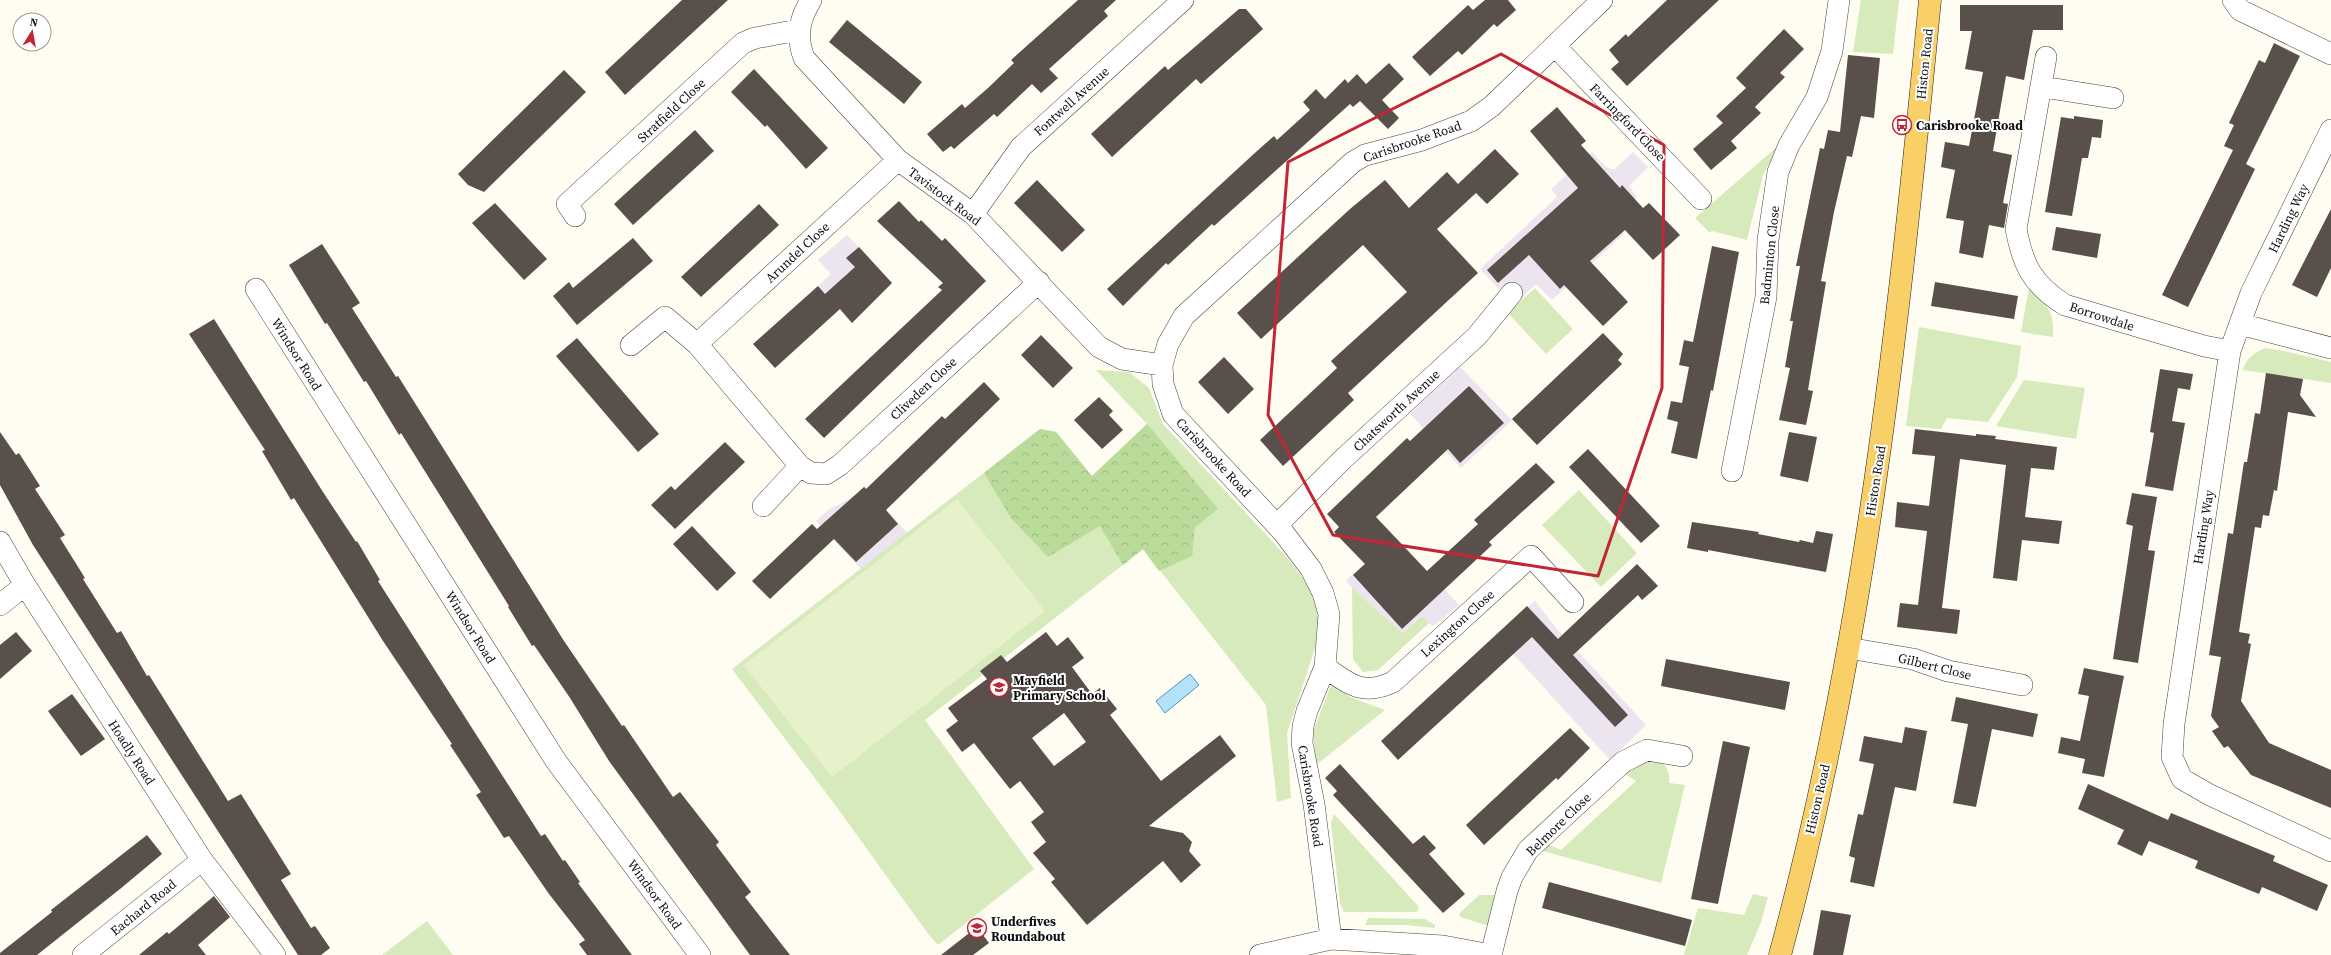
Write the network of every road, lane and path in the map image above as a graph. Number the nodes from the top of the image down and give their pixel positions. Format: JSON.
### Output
{"nodes":[{"id":1,"x":811,"y":0,"type":"edge"},
{"id":2,"x":1183,"y":0,"type":"edge"},
{"id":3,"x":1602,"y":0,"type":"edge"},
{"id":4,"x":1839,"y":0,"type":"edge"},
{"id":5,"x":1930,"y":0,"type":"edge"},
{"id":6,"x":2234,"y":0,"type":"edge"},
{"id":7,"x":798,"y":30,"type":"junction"},
{"id":8,"x":1555,"y":46,"type":"junction"},
{"id":9,"x":2331,"y":54,"type":"edge"},
{"id":10,"x":2046,"y":57,"type":"dead end"},
{"id":11,"x":2043,"y":87,"type":"junction"},
{"id":12,"x":2113,"y":98,"type":"dead end"},
{"id":13,"x":2331,"y":130,"type":"edge"},
{"id":14,"x":898,"y":160,"type":"junction"},
{"id":15,"x":1701,"y":199,"type":"dead end"},
{"id":16,"x":973,"y":214,"type":"junction"},
{"id":17,"x":576,"y":216,"type":"dead end"},
{"id":18,"x":1039,"y":282,"type":"junction"},
{"id":19,"x":256,"y":289,"type":"dead end"},
{"id":20,"x":1512,"y":293,"type":"dead end"},
{"id":21,"x":2240,"y":324,"type":"junction"},
{"id":22,"x":697,"y":344,"type":"junction"},
{"id":23,"x":631,"y":345,"type":"dead end"},
{"id":24,"x":2331,"y":348,"type":"edge"},
{"id":25,"x":2230,"y":351,"type":"junction"},
{"id":26,"x":1162,"y":365,"type":"junction"},
{"id":27,"x":800,"y":466,"type":"junction"},
{"id":28,"x":1732,"y":471,"type":"dead end"},
{"id":29,"x":763,"y":506,"type":"dead end"},
{"id":30,"x":1277,"y":525,"type":"junction"},
{"id":31,"x":0,"y":542,"type":"edge"},
{"id":32,"x":25,"y":585,"type":"junction"},
{"id":33,"x":1574,"y":602,"type":"dead end"},
{"id":34,"x":0,"y":605,"type":"edge"},
{"id":35,"x":1848,"y":648,"type":"junction"},
{"id":36,"x":1325,"y":667,"type":"junction"},
{"id":37,"x":2022,"y":685,"type":"dead end"},
{"id":38,"x":1682,"y":756,"type":"dead end"},
{"id":39,"x":2331,"y":851,"type":"edge"},
{"id":40,"x":202,"y":860,"type":"junction"},
{"id":41,"x":1331,"y":939,"type":"junction"},
{"id":42,"x":1442,"y":950,"type":"edge"},
{"id":43,"x":83,"y":955,"type":"edge"},
{"id":44,"x":275,"y":955,"type":"edge"},
{"id":45,"x":700,"y":955,"type":"edge"},
{"id":46,"x":1260,"y":955,"type":"edge"},
{"id":47,"x":1491,"y":955,"type":"edge"},
{"id":48,"x":1780,"y":955,"type":"edge"}],
"edges":[{"from":1,"to":7,"type":"street","name":"Tavistock Road"},
{"from":2,"to":16,"type":"street","name":"Fontwell Avenue"},
{"from":3,"to":8,"type":"street","name":"Carisbrooke Road"},
{"from":4,"to":28,"type":"street","name":"Badminton Close"},
{"from":5,"to":35,"type":"main road","name":"Histon Road"},
{"from":6,"to":9,"type":"street"},
{"from":7,"to":14,"type":"street","name":"Tavistock Road"},
{"from":7,"to":17,"type":"street","name":"Stratfield Close"},
{"from":8,"to":15,"type":"street","name":"Farringford Close"},
{"from":8,"to":26,"type":"street","name":"Carisbrooke Road"},
{"from":10,"to":11,"type":"street","name":"Borrowdale"},
{"from":11,"to":12,"type":"street"},
{"from":11,"to":25,"type":"street","name":"Borrowdale"},
{"from":13,"to":21,"type":"street","name":"Harding Way"},
{"from":14,"to":16,"type":"street","name":"Tavistock Road"},
{"from":14,"to":22,"type":"street","name":"Arundel Close"},
{"from":16,"to":18,"type":"street","name":"Tavistock Road"},
{"from":18,"to":26,"type":"street","name":"Tavistock Road"},
{"from":18,"to":27,"type":"street","name":"Cliveden Close"},
{"from":19,"to":45,"type":"street","name":"Windsor Road"},
{"from":20,"to":30,"type":"street","name":"Chatsworth Avenue"},
{"from":21,"to":24,"type":"street"},
{"from":21,"to":25,"type":"street","name":"Harding Way"},
{"from":22,"to":23,"type":"street","name":"Cliveden Close"},
{"from":22,"to":27,"type":"street","name":"Cliveden Close"},
{"from":25,"to":39,"type":"street","name":"Harding Way"},
{"from":26,"to":30,"type":"street","name":"Carisbrooke Road"},
{"from":27,"to":29,"type":"street"},
{"from":30,"to":36,"type":"street","name":"Carisbrooke Road"},
{"from":31,"to":32,"type":"street","name":"Hoadly Road"},
{"from":32,"to":34,"type":"street"},
{"from":32,"to":40,"type":"street","name":"Hoadly Road"},
{"from":33,"to":36,"type":"street","name":"Lexington Close"},
{"from":35,"to":37,"type":"street","name":"Gilbert Close"},
{"from":35,"to":48,"type":"main road","name":"Histon Road"},
{"from":36,"to":41,"type":"street","name":"Carisbrooke Road"},
{"from":38,"to":47,"type":"street","name":"Belmore Close"},
{"from":40,"to":43,"type":"street","name":"Eachard Road"},
{"from":40,"to":44,"type":"street","name":"Hoadly Road"},
{"from":41,"to":42,"type":"street"},
{"from":41,"to":46,"type":"street"},
{"from":42,"to":47,"type":"street"}]}
